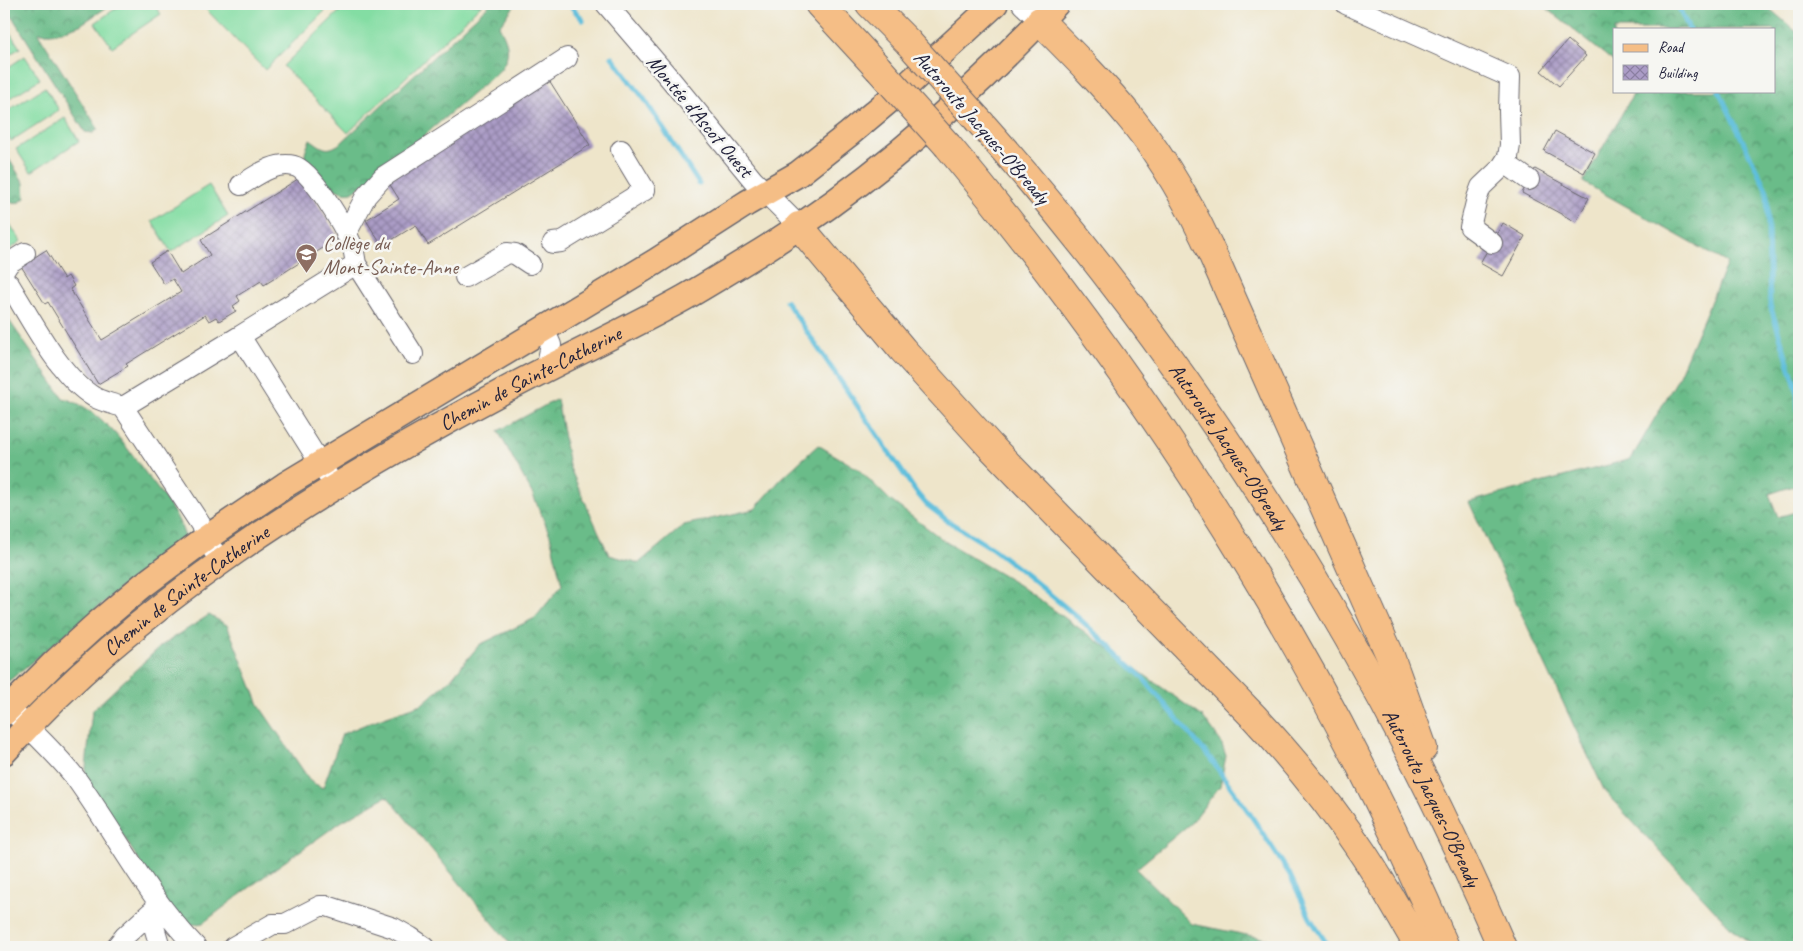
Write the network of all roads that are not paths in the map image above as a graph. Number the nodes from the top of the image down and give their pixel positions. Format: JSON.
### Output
{"nodes":[{"id":1,"x":606,"y":4,"type":"edge"},
{"id":2,"x":819,"y":4,"type":"edge"},
{"id":3,"x":870,"y":4,"type":"edge"},
{"id":4,"x":995,"y":4,"type":"edge"},
{"id":5,"x":1346,"y":4,"type":"edge"},
{"id":6,"x":1039,"y":10,"type":"edge"},
{"id":7,"x":567,"y":58,"type":"dead end"},
{"id":8,"x":621,"y":150,"type":"dead end"},
{"id":9,"x":1505,"y":163,"type":"junction"},
{"id":10,"x":1529,"y":180,"type":"dead end"},
{"id":11,"x":241,"y":185,"type":"dead end"},
{"id":12,"x":766,"y":193,"type":"junction"},
{"id":13,"x":799,"y":226,"type":"junction"},
{"id":14,"x":346,"y":234,"type":"junction"},
{"id":15,"x":553,"y":243,"type":"dead end"},
{"id":16,"x":1492,"y":243,"type":"dead end"},
{"id":17,"x":25,"y":253,"type":"dead end"},
{"id":18,"x":356,"y":264,"type":"junction"},
{"id":19,"x":530,"y":264,"type":"dead end"},
{"id":20,"x":4,"y":271,"type":"edge"},
{"id":21,"x":465,"y":277,"type":"dead end"},
{"id":22,"x":4,"y":283,"type":"edge"},
{"id":23,"x":544,"y":329,"type":"junction"},
{"id":24,"x":240,"y":336,"type":"junction"},
{"id":25,"x":413,"y":354,"type":"dead end"},
{"id":26,"x":546,"y":369,"type":"junction"},
{"id":27,"x":123,"y":407,"type":"junction"},
{"id":28,"x":320,"y":464,"type":"junction"},
{"id":29,"x":335,"y":487,"type":"junction"},
{"id":30,"x":204,"y":539,"type":"junction"},
{"id":31,"x":221,"y":561,"type":"junction"},
{"id":32,"x":6,"y":711,"type":"edge"},
{"id":33,"x":27,"y":726,"type":"junction"},
{"id":34,"x":4,"y":752,"type":"edge"},
{"id":35,"x":1467,"y":870,"type":"junction"},
{"id":36,"x":155,"y":909,"type":"junction"},
{"id":37,"x":116,"y":947,"type":"edge"},
{"id":38,"x":160,"y":947,"type":"edge"},
{"id":39,"x":196,"y":947,"type":"edge"},
{"id":40,"x":233,"y":947,"type":"edge"},
{"id":41,"x":425,"y":947,"type":"edge"},
{"id":42,"x":1419,"y":947,"type":"edge"},
{"id":43,"x":1445,"y":947,"type":"edge"},
{"id":44,"x":1502,"y":947,"type":"edge"}],
"edges":[{"from":1,"to":12,"type":"street","name":"Montée d'Ascot Ouest"},
{"from":2,"to":43,"type":"highway","name":"Autoroute Jacques-O'Bready","bridge":true},
{"from":3,"to":35,"type":"highway","name":"Autoroute Jacques-O'Bready","bridge":true},
{"from":4,"to":12,"type":"main road","name":"Chemin de Sainte-Catherine"},
{"from":5,"to":9,"type":"street"},
{"from":6,"to":13,"type":"main road","name":"Chemin de Sainte-Catherine"},
{"from":6,"to":35,"type":"highway"},
{"from":7,"to":14,"type":"street"},
{"from":8,"to":15,"type":"street"},
{"from":9,"to":10,"type":"street"},
{"from":9,"to":16,"type":"street"},
{"from":11,"to":14,"type":"street"},
{"from":12,"to":13,"type":"street","name":"Montée d'Ascot Ouest"},
{"from":12,"to":23,"type":"main road","name":"Chemin de Sainte-Catherine"},
{"from":13,"to":26,"type":"main road","name":"Chemin de Sainte-Catherine"},
{"from":13,"to":42,"type":"highway"},
{"from":14,"to":18,"type":"street"},
{"from":17,"to":20,"type":"street"},
{"from":18,"to":24,"type":"street"},
{"from":18,"to":25,"type":"street"},
{"from":19,"to":21,"type":"street"},
{"from":22,"to":27,"type":"street"},
{"from":23,"to":26,"type":"street"},
{"from":23,"to":28,"type":"main road","name":"Chemin de Sainte-Catherine"},
{"from":24,"to":27,"type":"street"},
{"from":24,"to":28,"type":"street"},
{"from":26,"to":29,"type":"main road","name":"Chemin de Sainte-Catherine"},
{"from":27,"to":30,"type":"street"},
{"from":28,"to":29,"type":"street"},
{"from":28,"to":30,"type":"main road","name":"Chemin de Sainte-Catherine"},
{"from":29,"to":31,"type":"main road","name":"Chemin de Sainte-Catherine"},
{"from":30,"to":31,"type":"street"},
{"from":30,"to":32,"type":"main road","name":"Chemin de Sainte-Catherine"},
{"from":31,"to":33,"type":"main road","name":"Chemin de Sainte-Catherine"},
{"from":32,"to":33,"type":"street"},
{"from":33,"to":34,"type":"main road","name":"Chemin de Sainte-Catherine"},
{"from":33,"to":36,"type":"street"},
{"from":35,"to":44,"type":"highway","name":"Autoroute Jacques-O'Bready"},
{"from":36,"to":37,"type":"street"},
{"from":36,"to":38,"type":"street"},
{"from":36,"to":39,"type":"street"},
{"from":40,"to":41,"type":"street"}]}
